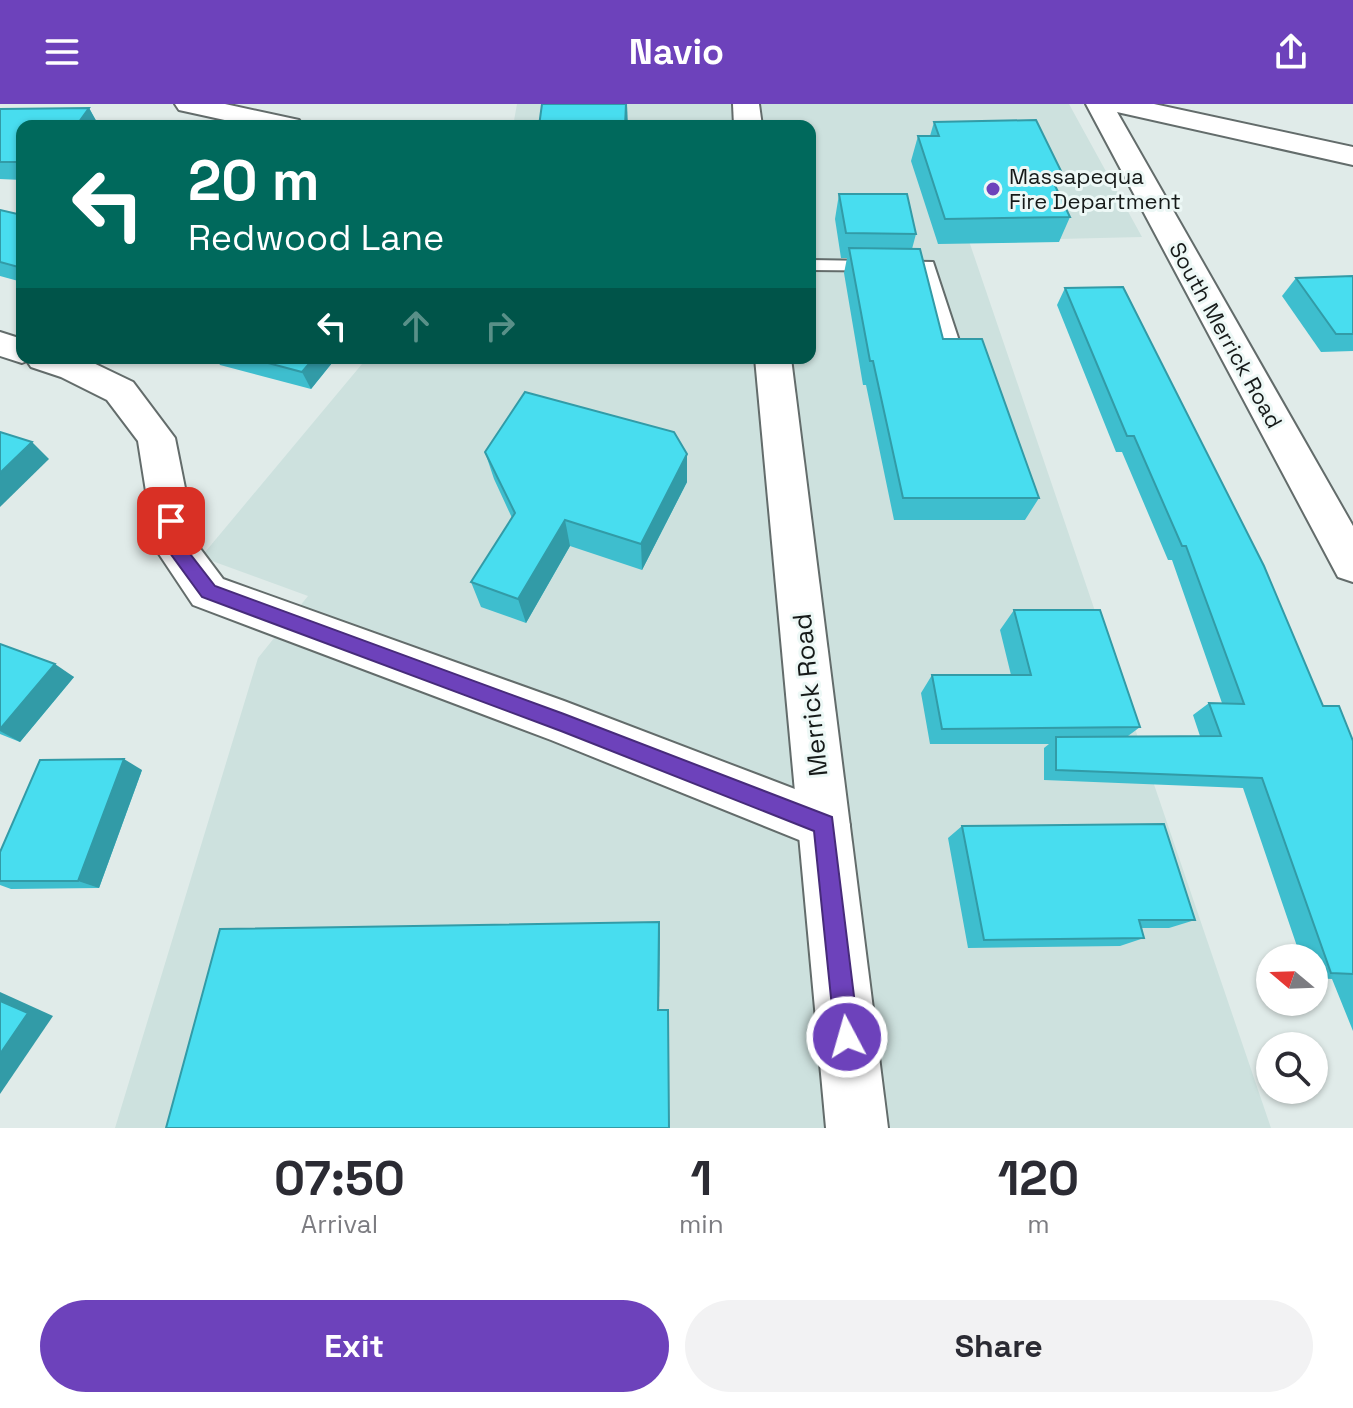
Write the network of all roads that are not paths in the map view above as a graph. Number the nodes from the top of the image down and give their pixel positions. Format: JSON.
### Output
{"nodes":[{"id":1,"x":188,"y":104,"type":"edge"},
{"id":2,"x":1099,"y":104,"type":"edge"},
{"id":3,"x":1118,"y":104,"type":"edge"},
{"id":4,"x":261,"y":120,"type":"edge"},
{"id":5,"x":1353,"y":156,"type":"edge"},
{"id":6,"x":816,"y":265,"type":"edge"},
{"id":7,"x":952,"y":350,"type":"edge"},
{"id":8,"x":62,"y":364,"type":"edge"},
{"id":9,"x":774,"y":364,"type":"edge"},
{"id":10,"x":1353,"y":565,"type":"edge"},
{"id":11,"x":824,"y":825,"type":"junction"},
{"id":12,"x":857,"y":1128,"type":"edge"}],
"edges":[{"from":1,"to":4,"type":"street"},
{"from":2,"to":10,"type":"street","name":"South Merrick Road"},
{"from":3,"to":5,"type":"street"},
{"from":6,"to":7,"type":"lane"},
{"from":8,"to":11,"type":"street"},
{"from":9,"to":11,"type":"street","name":"Merrick Road"},
{"from":11,"to":12,"type":"street","name":"Merrick Road"}]}
